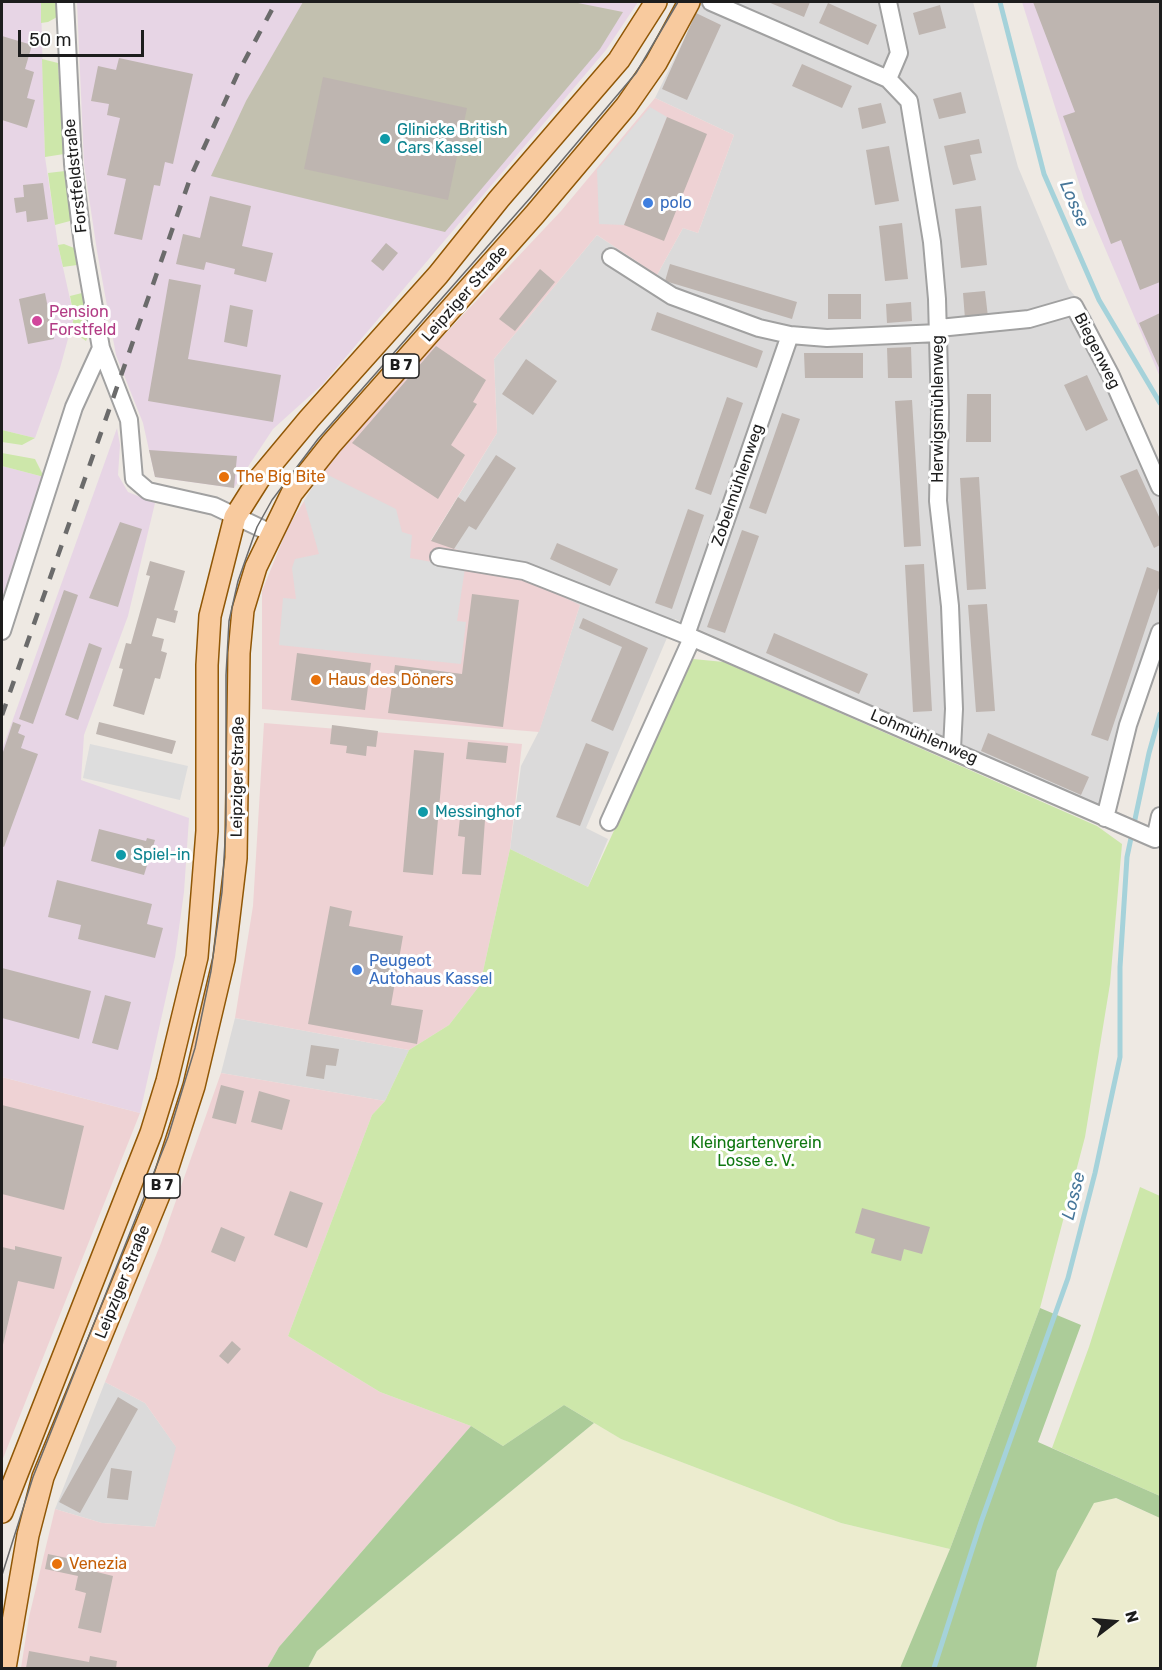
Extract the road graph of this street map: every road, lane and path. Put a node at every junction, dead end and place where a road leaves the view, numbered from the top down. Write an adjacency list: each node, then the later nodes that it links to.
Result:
1 (65, 2): 10 (street, Forstfeldstraße)
2 (656, 2): 12 (main road, Leipziger Straße / B 7)
3 (689, 2): 13 (main road, Leipziger Straße / B 7)
4 (711, 2): 6 (street, Herwigsmühlenweg)
5 (888, 2): 6 (street)
6 (888, 79): 8 (street, Herwigsmühlenweg)
7 (611, 257): 9 (street)
8 (939, 330): 9 (street); 11 (street, Biegenweg); 18 (street, Herwigsmühlenweg)
9 (790, 335): 17 (street, Zobelmühlenweg)
10 (101, 348): 12 (street, Forstfeldstraße); 15 (street)
11 (1161, 488)
12 (235, 517): 13 (street, Forstfeldstraße); 22 (main road, Leipziger Straße / B 7)
13 (271, 533): 23 (main road, Leipziger Straße / B 7)
14 (439, 557): 17 (street, Lohmühlenweg)
15 (2, 631)
16 (1161, 632): 20 (street)
17 (689, 636): 18 (street, Lohmühlenweg); 21 (street)
18 (952, 749): 20 (street, Lohmühlenweg)
19 (1161, 816): 20 (street, Lohmühlenweg)
20 (1109, 820)
21 (609, 822)
22 (2, 1512)
23 (5, 1668)

